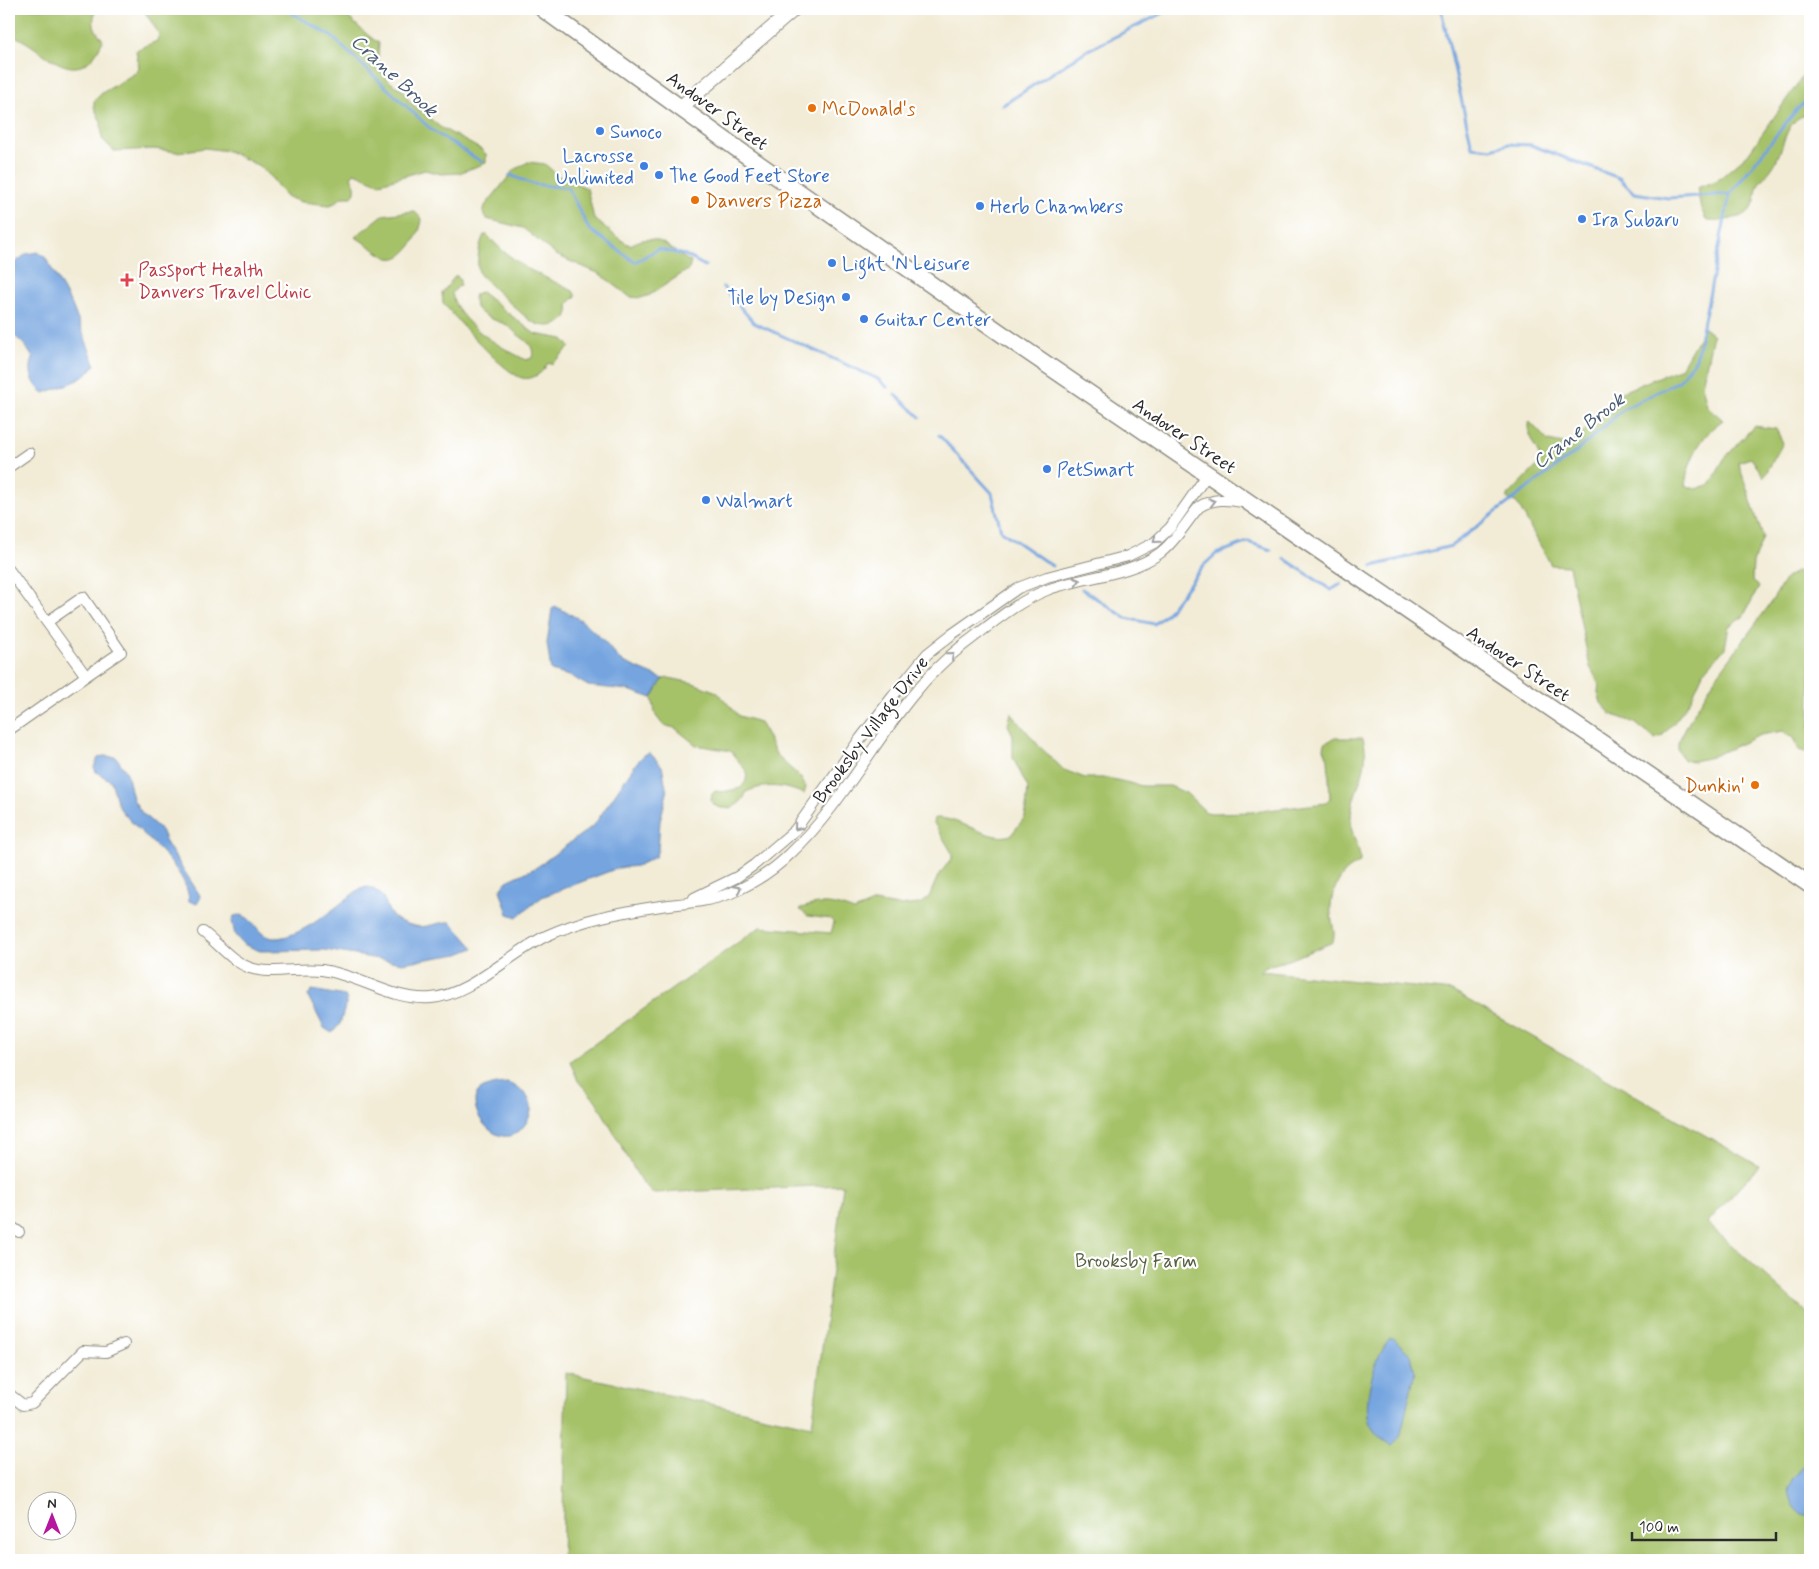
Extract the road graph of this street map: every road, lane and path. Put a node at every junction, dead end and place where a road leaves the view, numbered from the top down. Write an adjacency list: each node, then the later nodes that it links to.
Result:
1 (544, 9): 3 (highway, Andover Street)
2 (794, 9): 3 (main road)
3 (680, 108): 6 (highway, Andover Street)
4 (29, 453): 5 (street)
5 (9, 467)
6 (1207, 474): 7 (highway, Andover Street); 13 (street, Brooksby Village Drive, one-way to 13)
7 (1250, 504): 12 (highway, Andover Street); 13 (street, Brooksby Village Drive, one-way to 7)
8 (9, 570): 9 (street)
9 (47, 622): 10 (street); 10 (street)
10 (86, 676): 11 (street)
11 (9, 730)
12 (1810, 885)
13 (674, 904): 14 (street, Brooksby Village Drive)
14 (203, 932)
15 (9, 1225): 16 (street)
16 (19, 1232)
17 (124, 1344): 18 (street)
18 (9, 1394)

